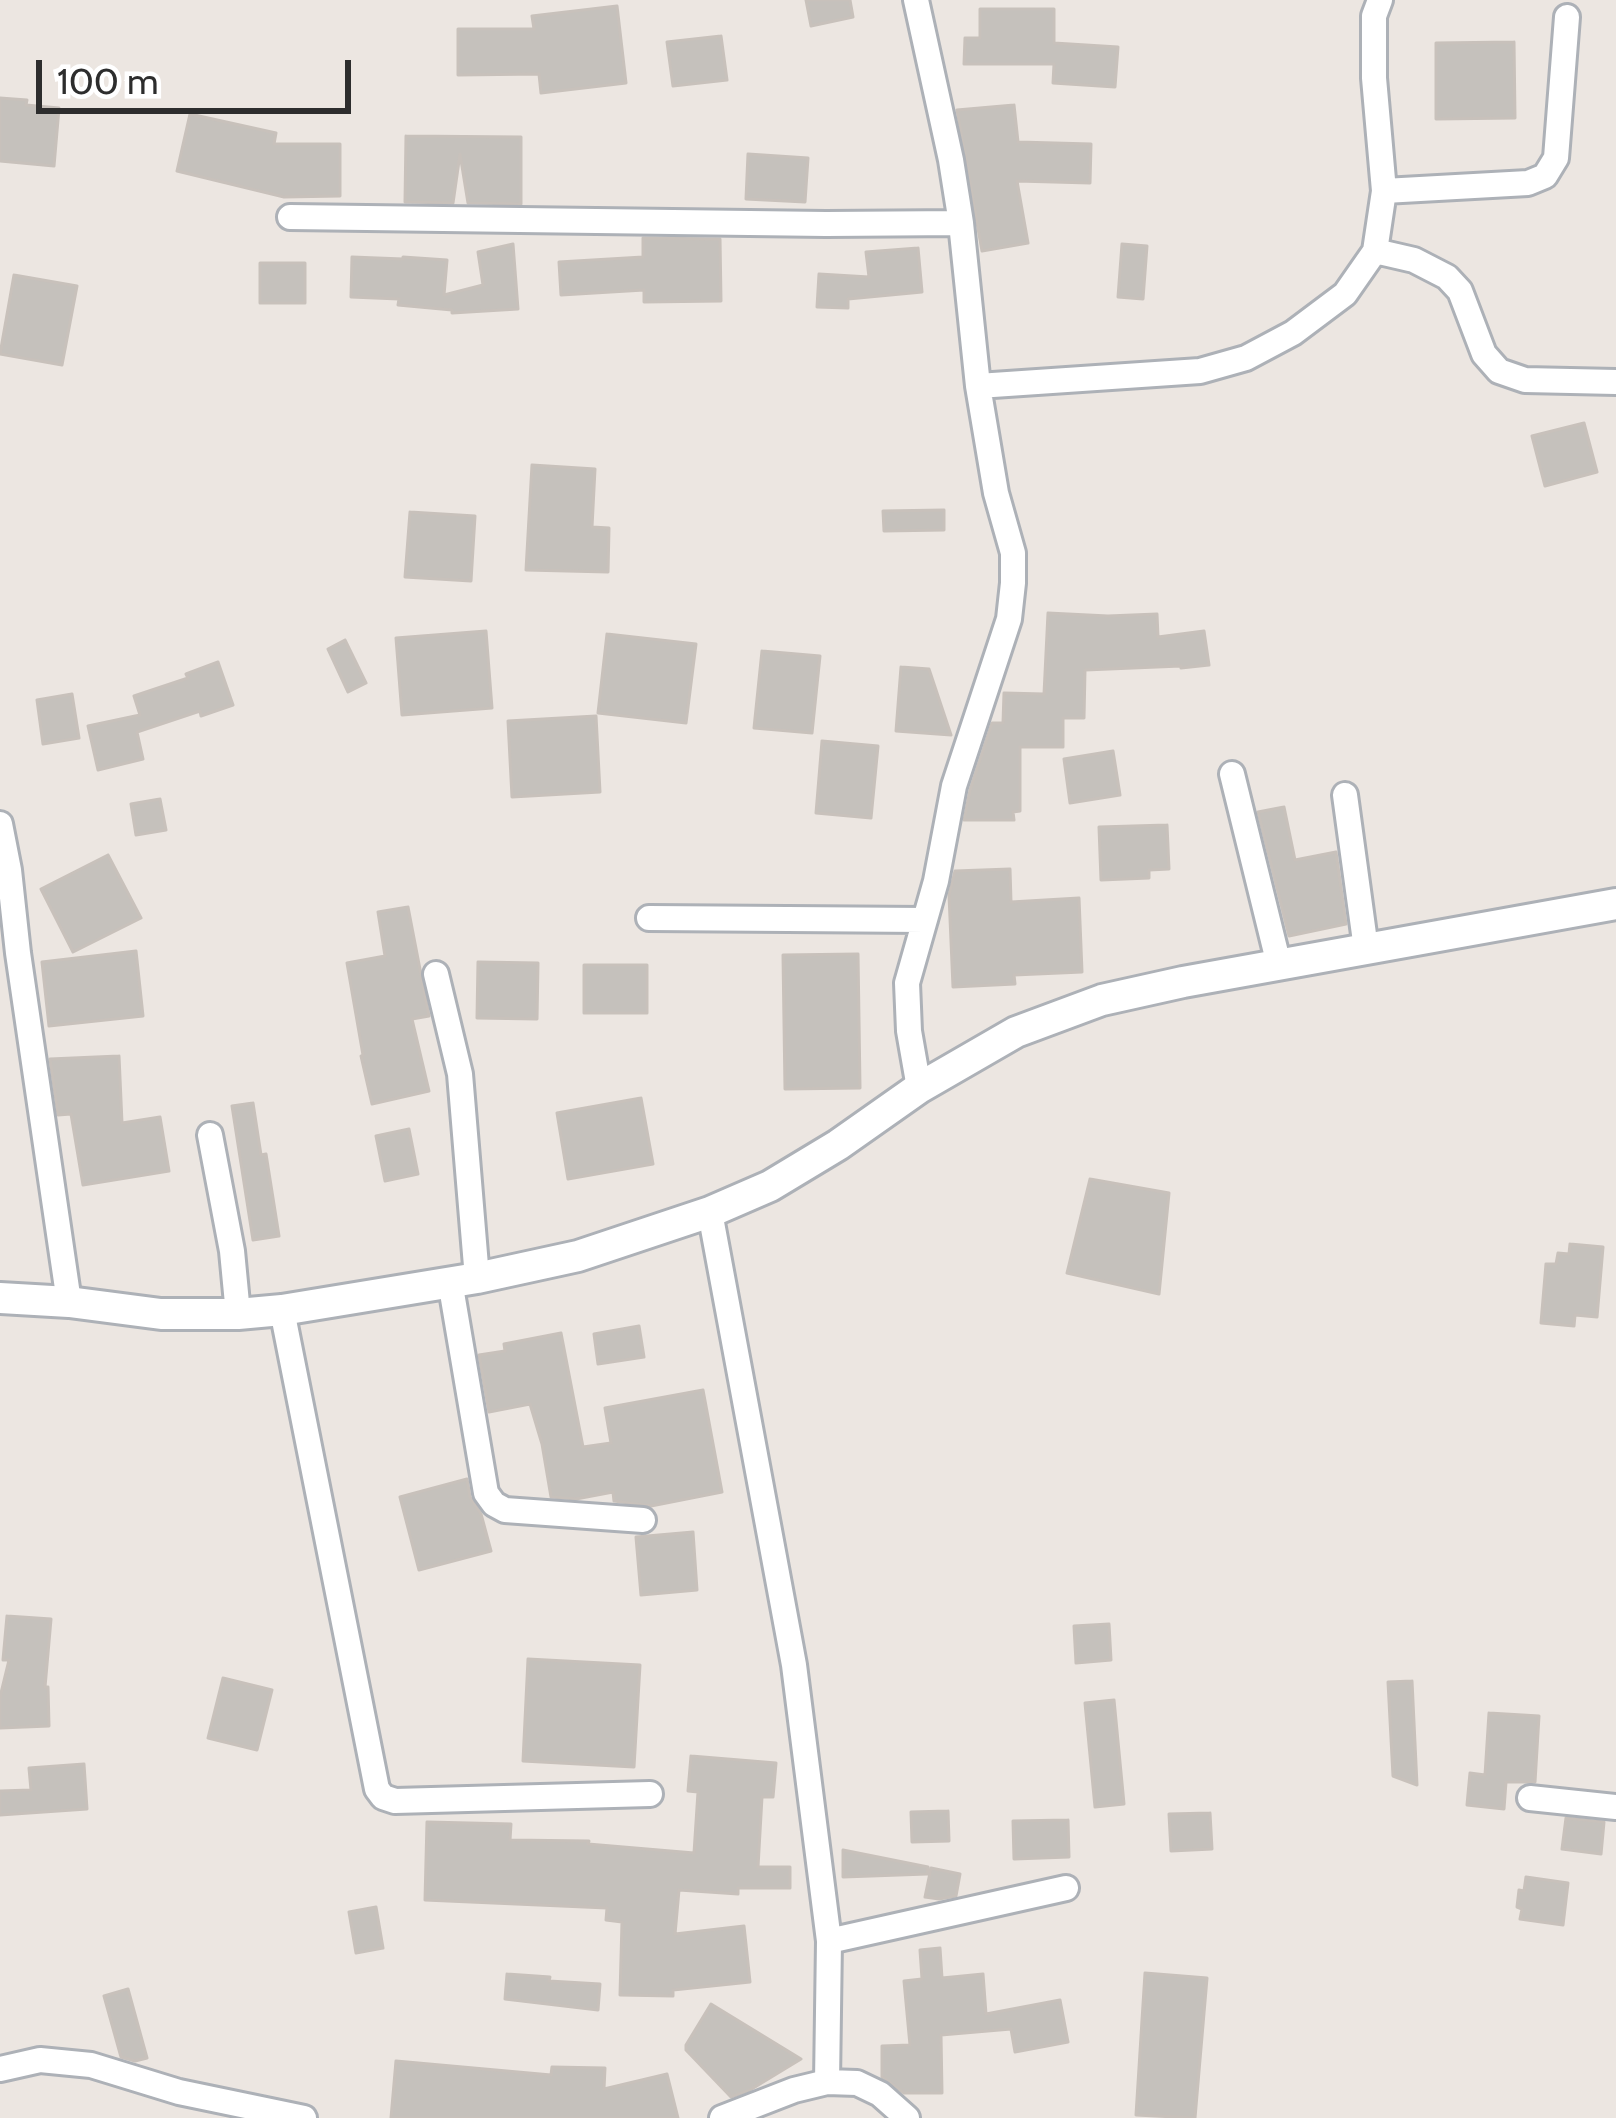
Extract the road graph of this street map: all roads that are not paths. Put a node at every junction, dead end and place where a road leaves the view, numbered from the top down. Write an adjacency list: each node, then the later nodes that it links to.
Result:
1 (916, 0): 6 (street)
2 (1380, 0): 4 (street)
3 (1567, 17): 4 (street)
4 (1384, 190): 7 (street)
5 (290, 217): 6 (street)
6 (961, 223): 9 (street)
7 (1375, 251): 8 (street); 9 (street)
8 (1616, 382)
9 (978, 386): 15 (street)
10 (1232, 774): 17 (street)
11 (1345, 795): 16 (street)
12 (0, 824): 24 (street)
13 (1616, 904): 16 (street)
14 (649, 918): 15 (street)
15 (925, 920): 19 (street)
16 (1366, 949): 17 (street)
17 (1279, 965): 19 (street)
18 (436, 974): 22 (street)
19 (919, 1088): 21 (street)
20 (210, 1135): 26 (street)
21 (710, 1212): 22 (street); 32 (street)
22 (464, 1279): 25 (street); 27 (street)
23 (0, 1298): 24 (street)
24 (69, 1302): 26 (street)
25 (282, 1310): 26 (street); 28 (street)
26 (238, 1314)
27 (643, 1520)
28 (650, 1795)
29 (1530, 1798): 30 (street)
30 (1616, 1807)
31 (1066, 1888): 32 (street)
32 (829, 1941): 34 (street)
33 (0, 2069): 35 (street)
34 (827, 2081): 36 (street); 37 (street)
35 (304, 2118)
36 (722, 2118)
37 (907, 2118)

